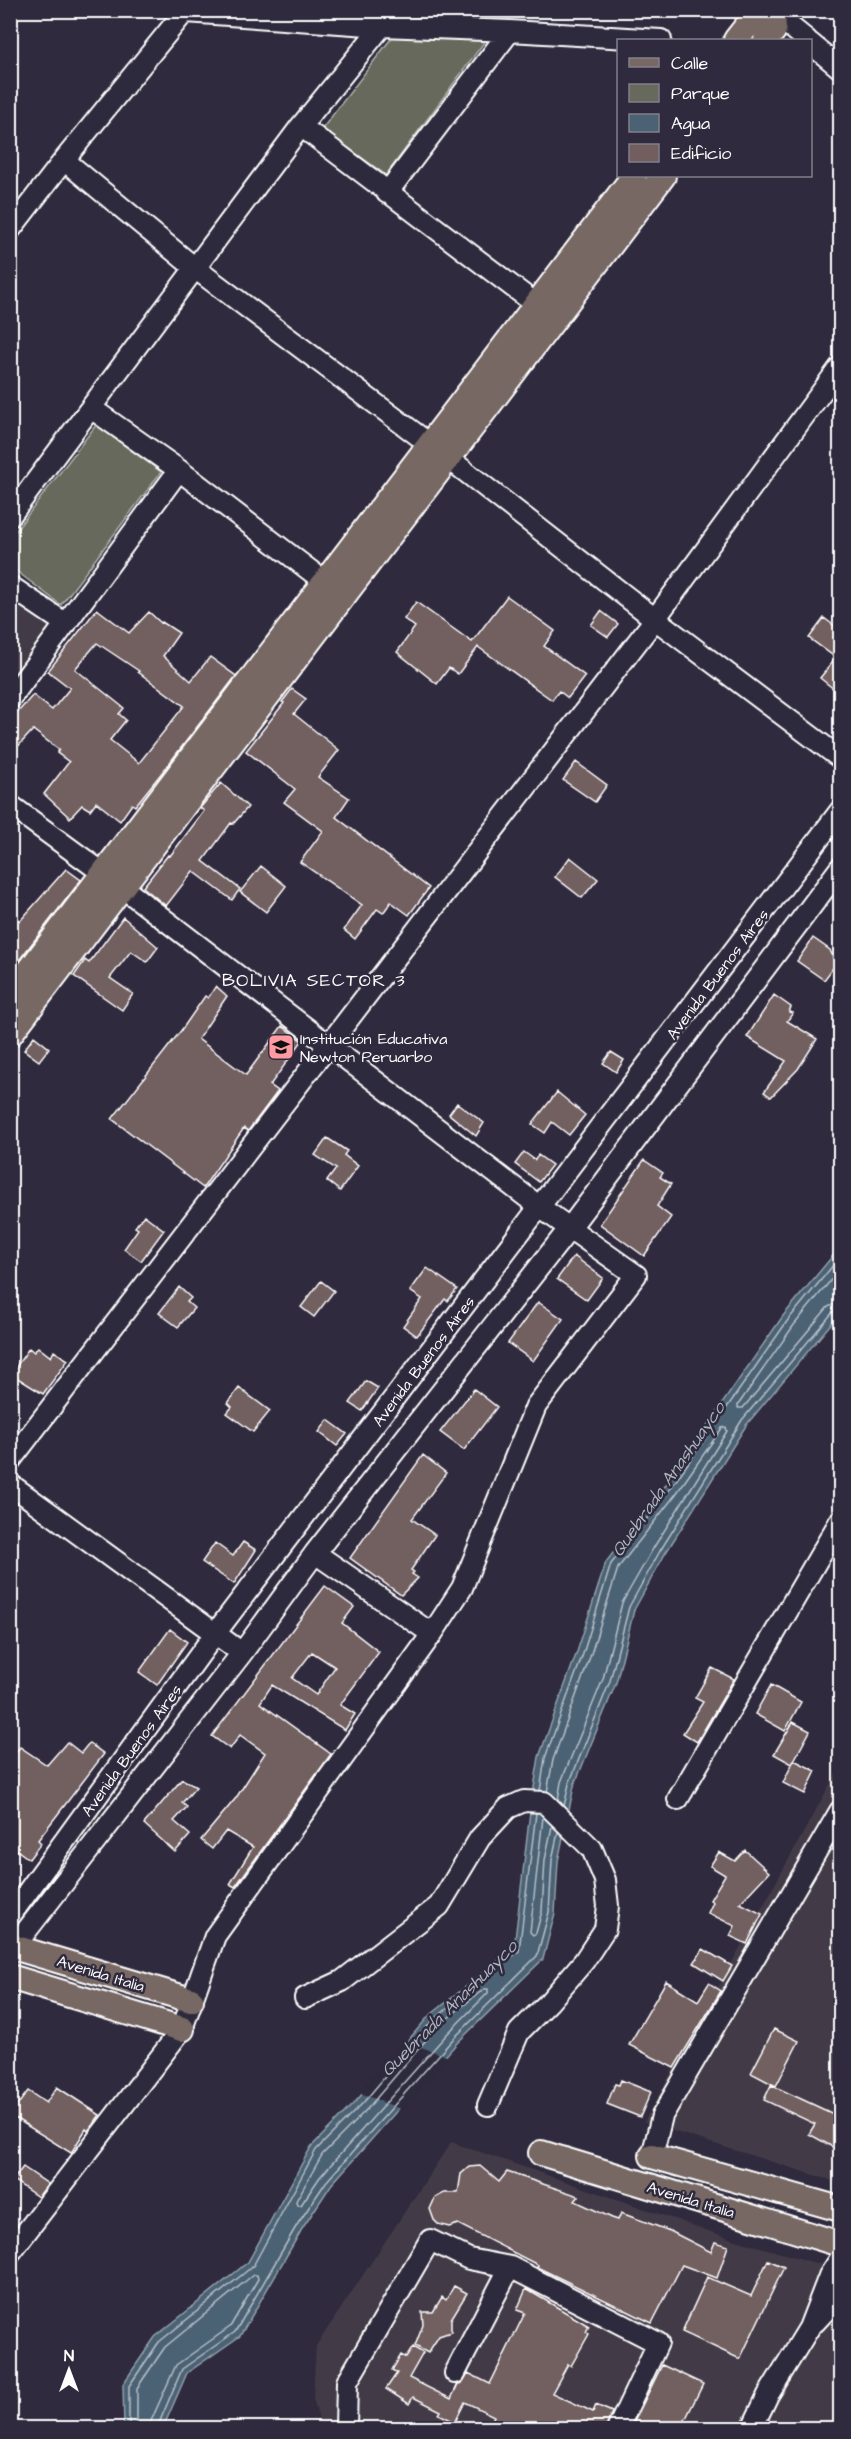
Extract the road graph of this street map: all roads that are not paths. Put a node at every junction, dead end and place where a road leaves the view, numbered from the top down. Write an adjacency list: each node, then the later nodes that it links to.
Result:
1 (186, 11): 3 (street); 12 (street)
2 (772, 12): 6 (main road); 7 (main road); 8 (street)
3 (382, 26): 4 (street); 11 (street)
4 (510, 31): 5 (street); 15 (street)
5 (644, 39)
6 (737, 39)
7 (767, 39)
8 (806, 39)
9 (812, 46): 10 (street)
10 (840, 68)
11 (301, 126): 15 (street); 17 (street)
12 (64, 160): 16 (street); 17 (street)
13 (633, 177): 18 (main road)
14 (662, 177): 21 (main road)
15 (387, 193): 18 (street)
16 (10, 230)
17 (196, 269): 20 (street); 21 (street)
18 (537, 305): 21 (main road)
19 (840, 367): 26 (street)
20 (91, 408): 22 (street); 23 (street)
21 (439, 452): 24 (main road); 26 (street); 33 (main road)
22 (179, 470): 24 (street); 27 (street)
23 (10, 516)
24 (326, 582): 33 (main road)
25 (10, 586): 27 (street)
26 (655, 619): 29 (street); 36 (street)
27 (66, 624): 28 (street)
28 (10, 699)
29 (840, 758)
30 (10, 805): 33 (street)
31 (840, 811): 37 (street, Avenida Buenos Aires)
32 (840, 868): 38 (street, Avenida Buenos Aires)
33 (113, 880): 34 (main road); 35 (main road); 36 (street)
34 (10, 996)
35 (10, 1034)
36 (327, 1045): 37 (street); 39 (street)
37 (541, 1208): 38 (street); 45 (street, Avenida Buenos Aires)
38 (568, 1229): 43 (street, Avenida Buenos Aires); 44 (street)
39 (10, 1461)
40 (10, 1484): 45 (street)
41 (840, 1521): 42 (street)
42 (835, 1542): 47 (street)
43 (315, 1553): 44 (street); 46 (street, Avenida Buenos Aires)
44 (432, 1634): 53 (street)
45 (214, 1635): 46 (street); 49 (street, Avenida Buenos Aires)
46 (242, 1653): 50 (street, Avenida Buenos Aires)
47 (678, 1799)
48 (840, 1811): 57 (street)
49 (10, 1916)
50 (12, 1948): 53 (main road, Avenida Italia)
51 (10, 1977): 54 (main road, Avenida Italia)
52 (305, 1998): 55 (street)
53 (191, 2000): 54 (street)
54 (182, 2029): 60 (street)
55 (489, 2105)
56 (541, 2153): 59 (main road, Avenida Italia)
57 (652, 2156): 58 (main road)
58 (840, 2209)
59 (840, 2244)
60 (10, 2253)
61 (840, 2259): 64 (street)
62 (510, 2267): 65 (street); 66 (street); 67 (street)
63 (840, 2295): 64 (street)
64 (809, 2328): 68 (street)
65 (454, 2373)
66 (346, 2428)
67 (618, 2428)
68 (752, 2428)

